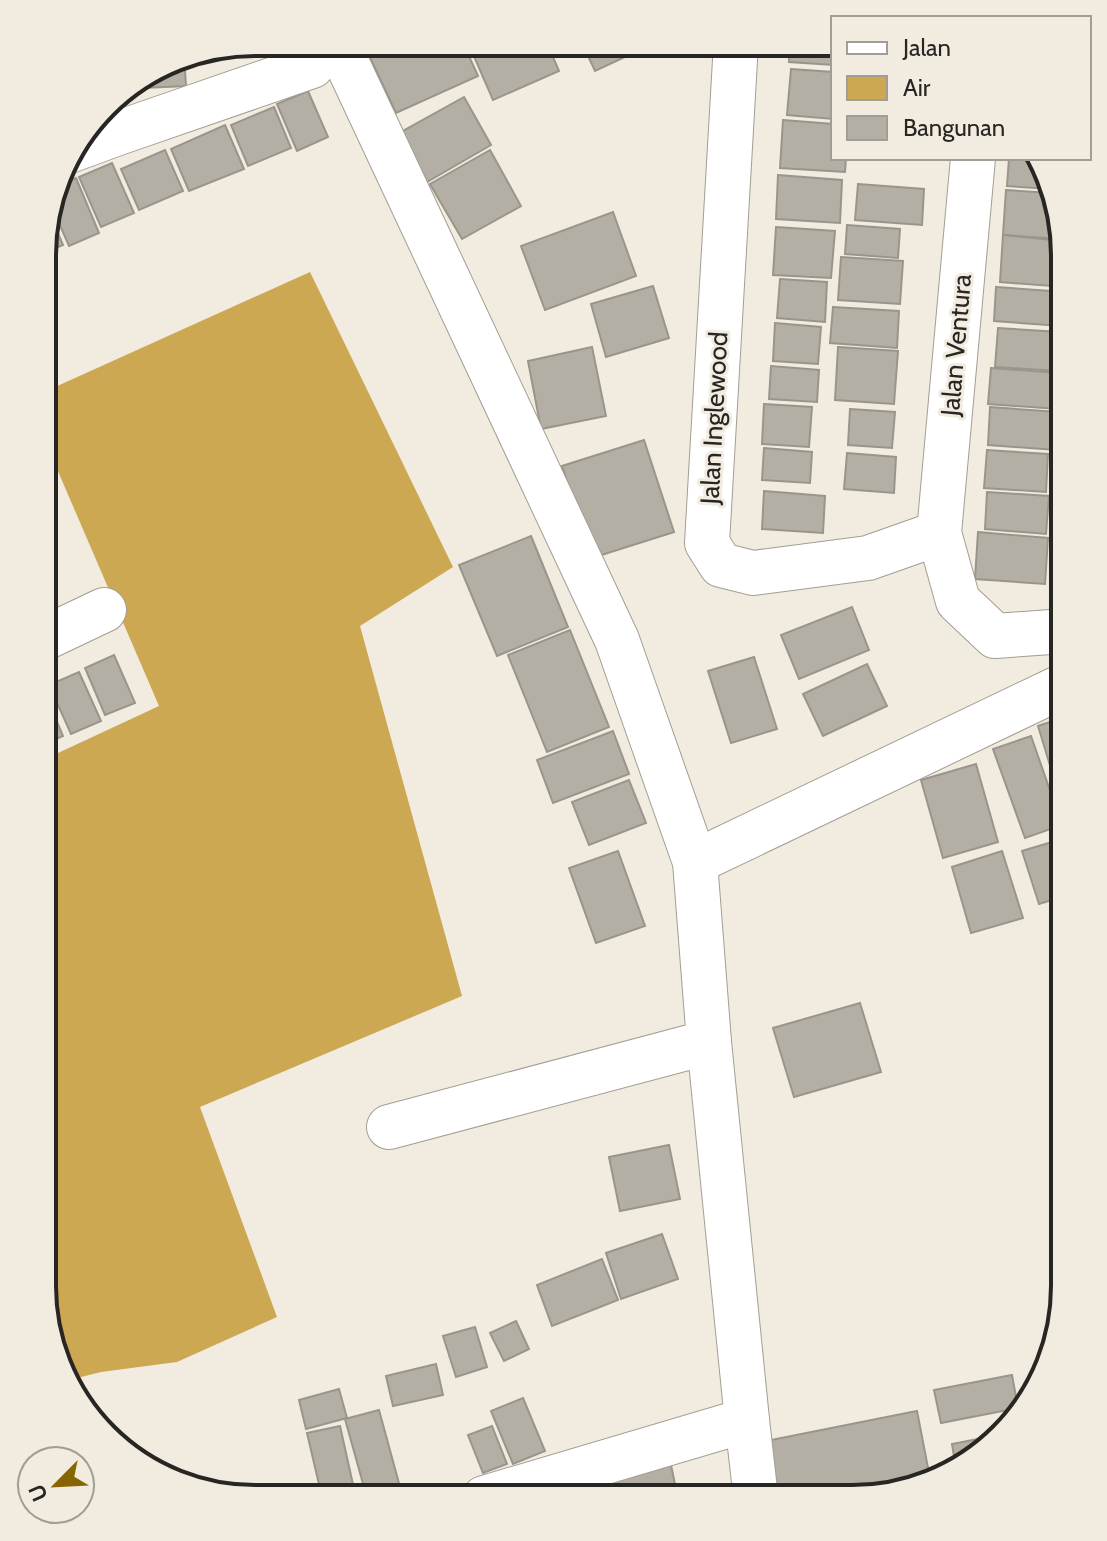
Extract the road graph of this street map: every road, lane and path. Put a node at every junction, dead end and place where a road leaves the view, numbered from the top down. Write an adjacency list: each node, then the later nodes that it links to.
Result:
1 (318, 56): 4 (street)
2 (325, 56): 11 (street)
3 (735, 56): 6 (street, Jalan Inglewood)
4 (101, 133)
5 (973, 160): 6 (street, Jalan Ventura)
6 (939, 533): 8 (street)
7 (104, 610): 9 (street)
8 (1051, 632)
9 (56, 633)
10 (1051, 692): 11 (street)
11 (695, 862): 12 (street)
12 (709, 1042): 13 (street); 14 (street)
13 (389, 1127)
14 (747, 1420): 15 (street); 16 (street)
15 (528, 1485)
16 (754, 1485)

